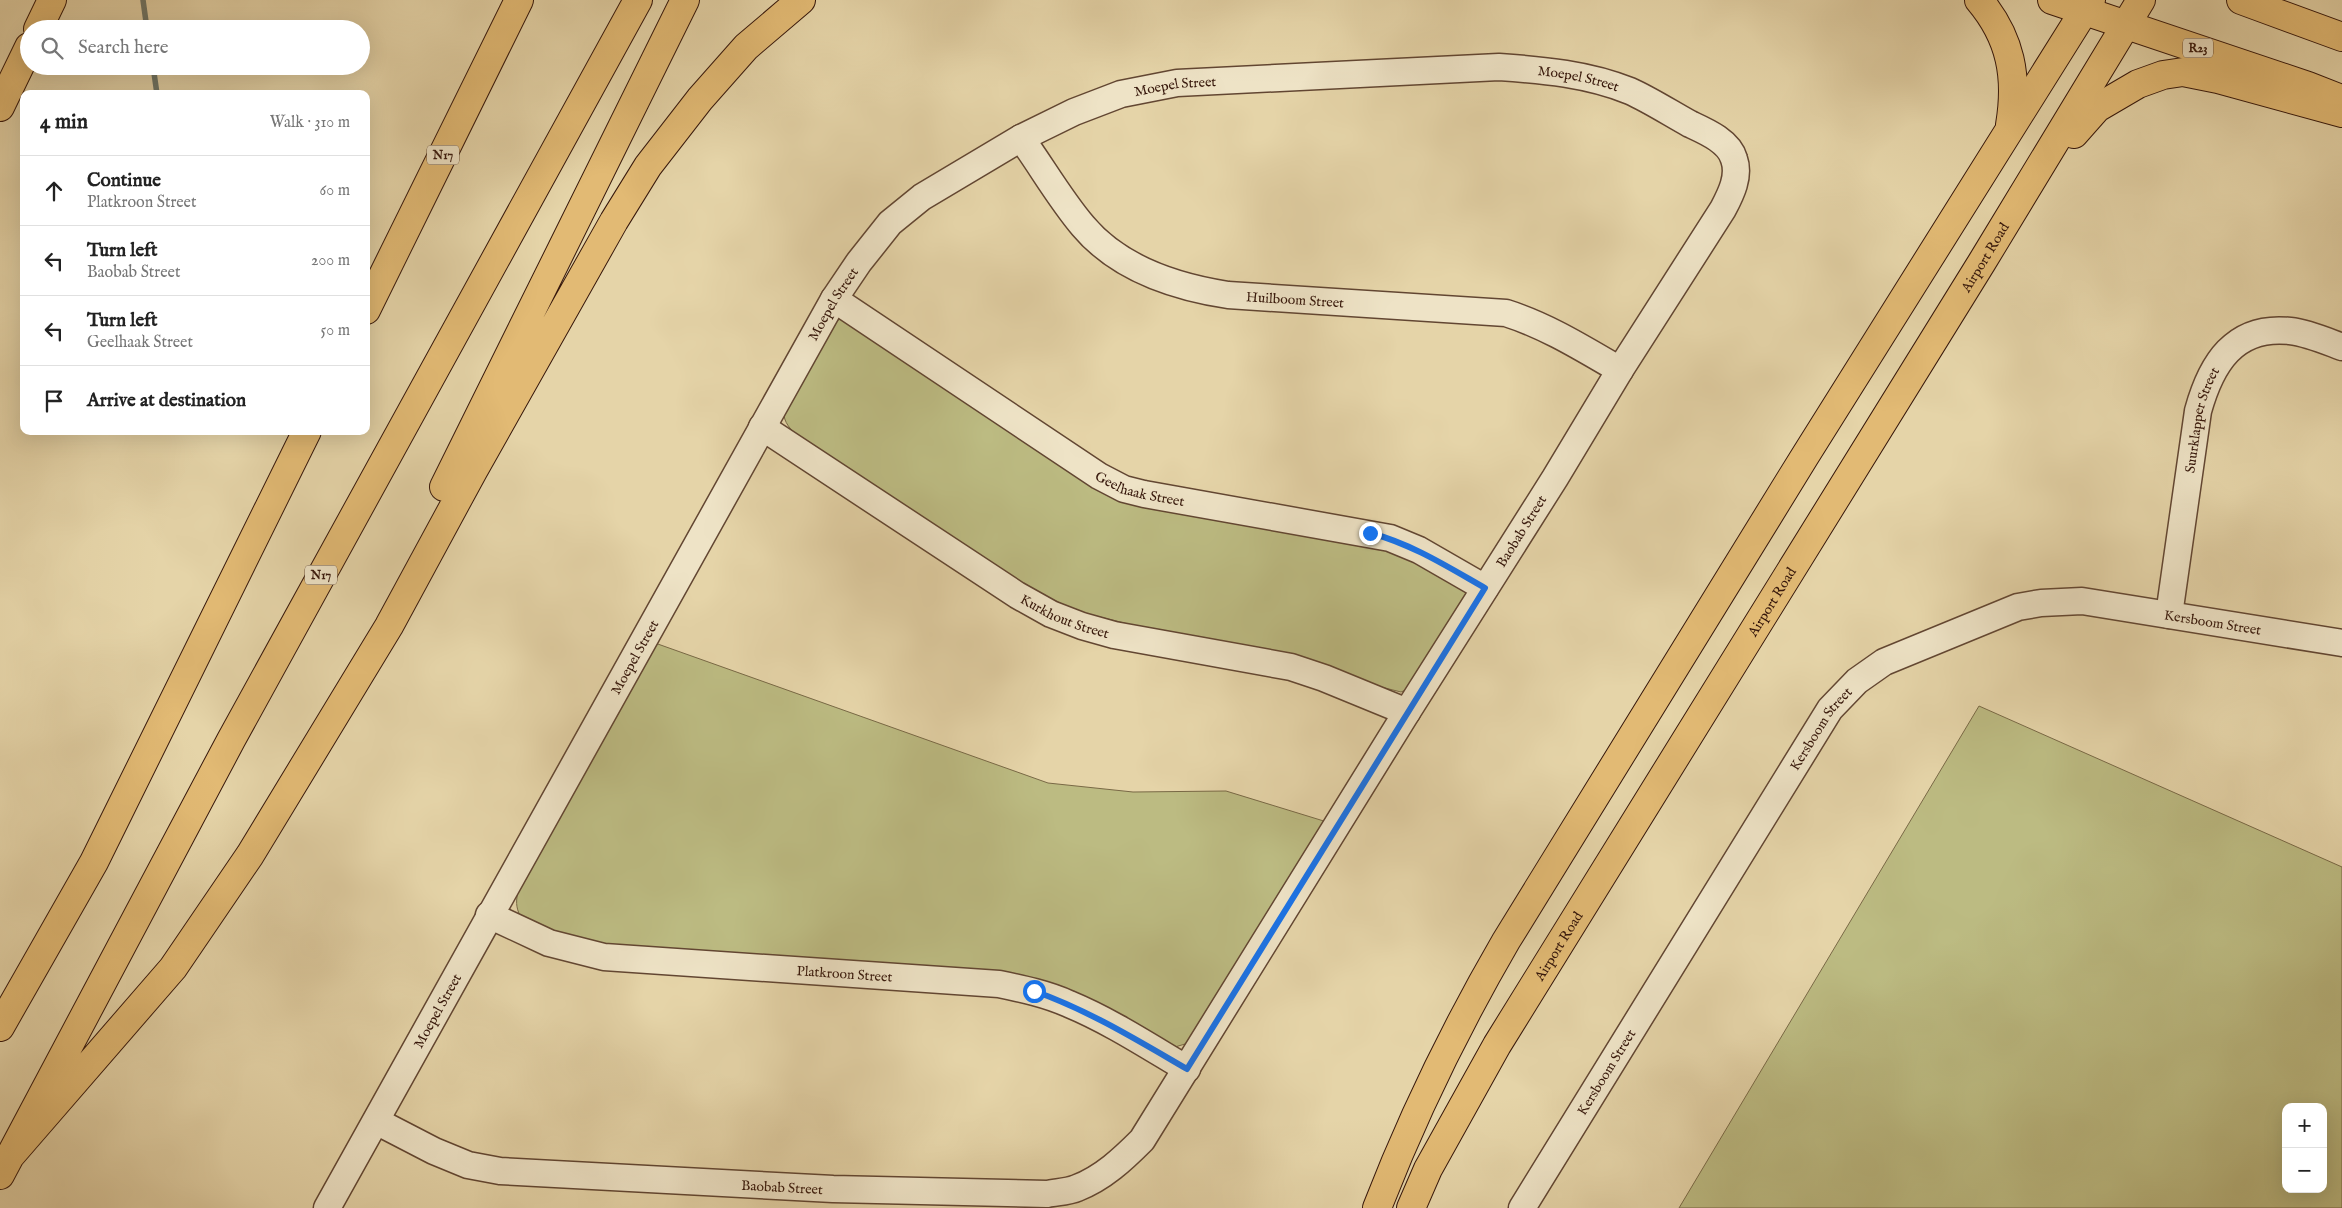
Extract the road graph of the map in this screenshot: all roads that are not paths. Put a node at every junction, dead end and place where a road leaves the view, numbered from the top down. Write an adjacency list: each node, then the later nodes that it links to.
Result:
1 (52, 0): 12 (main road)
2 (519, 0): 24 (main road, N17)
3 (638, 0): 38 (main road, N17)
4 (685, 0): 33 (main road)
5 (801, 0): 33 (main road)
6 (1979, 0): 19 (main road)
7 (2052, 0): 10 (main road, R23)
8 (2141, 0): 13 (main road, Airport Road)
9 (2241, 0): 11 (main road)
10 (2088, 5): 13 (main road, R23); 19 (main road)
11 (2267, 7): 14 (main road)
12 (42, 20)
13 (2126, 24): 16 (main road, R23); 21 (main road, Airport Road)
14 (2342, 37)
15 (20, 66): 17 (main road)
16 (2342, 100)
17 (0, 107)
18 (2342, 113): 21 (main road)
19 (2009, 131): 41 (main road)
20 (1021, 138): 22 (street, Moepel Street); 23 (street, Moepel Street); 26 (street, Huilboom Street)
21 (2034, 178): 42 (main road, Airport Road)
22 (1733, 190): 26 (street, Baobab Street)
23 (834, 299): 27 (street, Moepel Street); 29 (street, Geelhaak Street)
24 (370, 302)
25 (2342, 347): 30 (street, Suurklapper Street)
26 (1620, 370): 29 (street, Baobab Street)
27 (762, 427): 32 (street, Kurkhout Street); 34 (street, Moepel Street)
28 (304, 435): 35 (main road)
29 (1485, 588): 32 (street, Baobab Street)
30 (2169, 615): 31 (street, Kersboom Street); 43 (street, Kersboom Street)
31 (2342, 643)
32 (1407, 712): 36 (street, Baobab Street)
33 (250, 855): 38 (main road)
34 (489, 915): 36 (street, Platkroon Street); 37 (street, Moepel Street)
35 (0, 1027)
36 (1187, 1069): 39 (street, Baobab Street)
37 (376, 1121): 39 (street, Baobab Street); 40 (street, Moepel Street)
38 (5, 1165)
39 (832, 1199)
40 (327, 1208)
41 (1377, 1208)
42 (1411, 1208)
43 (1522, 1208)

